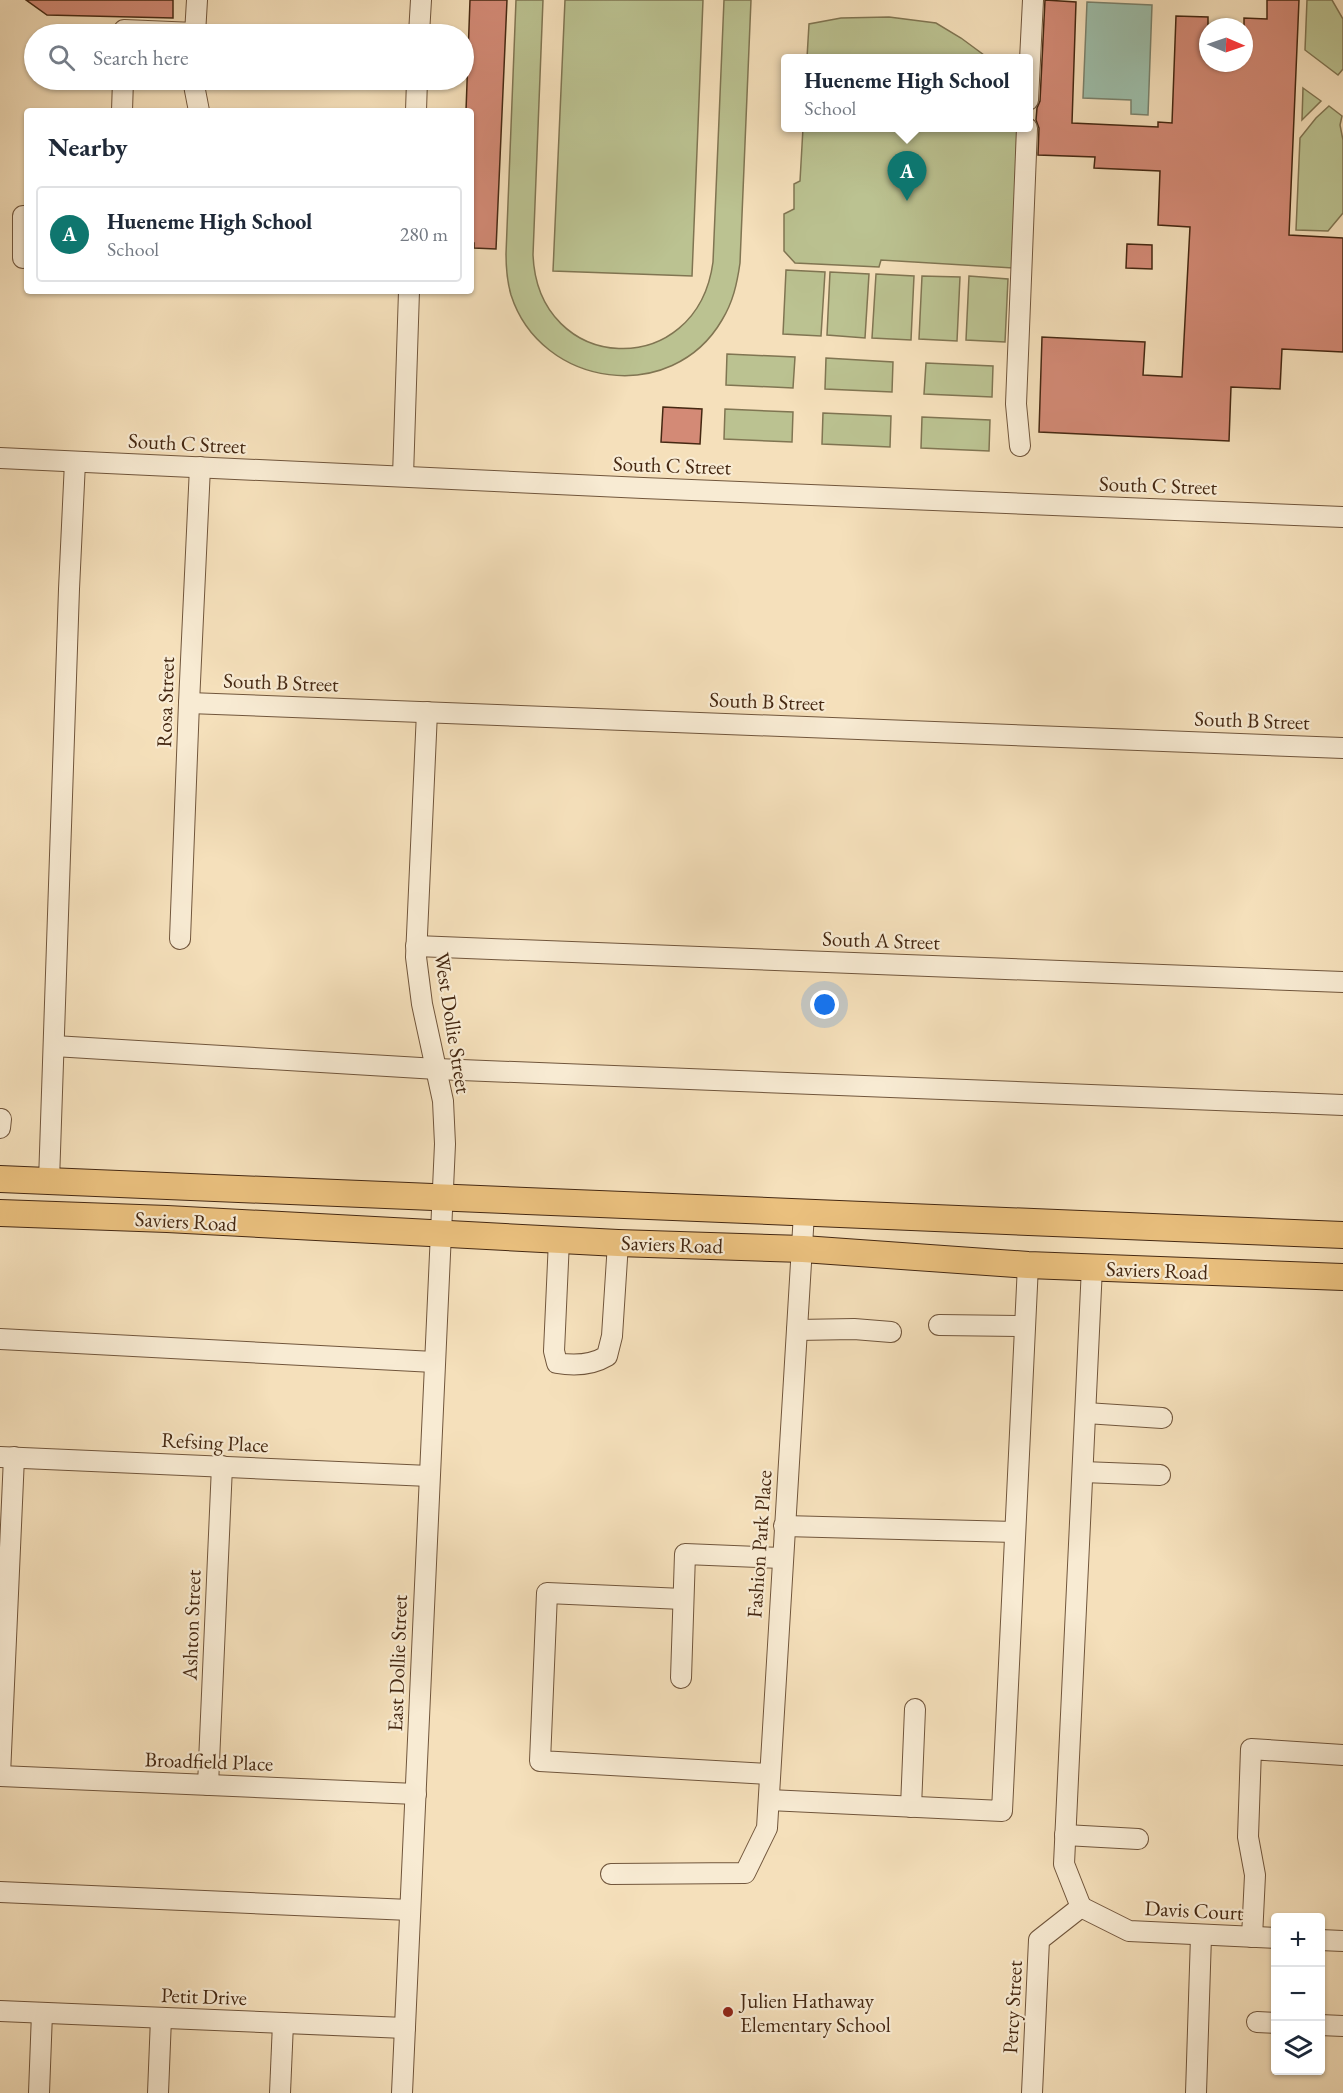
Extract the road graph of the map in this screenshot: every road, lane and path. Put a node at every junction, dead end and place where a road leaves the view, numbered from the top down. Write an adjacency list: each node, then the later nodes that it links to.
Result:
1 (197, 0): 4 (street)
2 (421, 0): 5 (street)
3 (1033, 0): 6 (street)
4 (196, 24)
5 (420, 24)
6 (1031, 54)
7 (123, 90): 10 (street)
8 (195, 90): 11 (street)
9 (417, 90): 12 (street)
10 (122, 108)
11 (198, 108)
12 (416, 108)
13 (1027, 132): 17 (street)
14 (24, 216): 15 (street)
15 (23, 258)
16 (409, 294): 21 (street)
17 (1020, 446)
18 (0, 458): 19 (street, South C Street)
19 (75, 462): 20 (street, South C Street); 29 (street)
20 (200, 467): 21 (street, South C Street); 23 (street, Rosa Street)
21 (404, 476): 22 (street, South C Street)
22 (1343, 517)
23 (189, 703): 24 (street, South B Street); 26 (street, Rosa Street)
24 (427, 712): 25 (street, South B Street); 27 (street, West Dollie Street)
25 (1343, 748)
26 (180, 939)
27 (416, 946): 28 (street, South A Street); 30 (street, West Dollie Street)
28 (1343, 982)
29 (54, 1046): 30 (street); 35 (street)
30 (437, 1069): 31 (street); 36 (street, West Dollie Street)
31 (1343, 1105)
32 (1, 1119): 33 (street)
33 (0, 1128)
34 (0, 1179): 35 (main road, Saviers Road)
35 (49, 1181): 36 (main road, Saviers Road)
36 (442, 1197): 38 (main road, Saviers Road); 39 (street, West Dollie Street)
37 (0, 1213): 39 (main road, Saviers Road)
38 (804, 1213): 40 (main road, Saviers Road); 43 (street, Fashion Park Place)
39 (440, 1234): 41 (main road, Saviers Road); 52 (street, East Dollie Street)
40 (1343, 1235)
41 (559, 1240): 42 (main road, Saviers Road); 42 (street)
42 (618, 1242): 43 (main road, Saviers Road)
43 (803, 1249): 44 (main road, Saviers Road); 49 (street, Fashion Park Place)
44 (1028, 1265): 45 (main road, Saviers Road); 48 (street)
45 (1092, 1267): 46 (main road, Saviers Road); 53 (street)
46 (1343, 1277)
47 (939, 1325): 48 (street)
48 (1025, 1326): 61 (street)
49 (797, 1330): 50 (street); 60 (street, Fashion Park Place)
50 (891, 1332)
51 (0, 1339): 52 (street)
52 (434, 1362): 59 (street, East Dollie Street)
53 (1086, 1413): 54 (street); 57 (street)
54 (1162, 1418)
55 (7, 1457): 56 (street, Refsing Place); 68 (street)
56 (222, 1466): 59 (street, Refsing Place); 69 (street, Ashton Street)
57 (1083, 1472): 58 (street); 73 (street)
58 (1160, 1475)
59 (429, 1476): 70 (street, East Dollie Street)
60 (784, 1526): 61 (street); 62 (street, Fashion Park Place)
61 (1015, 1532): 72 (street)
62 (782, 1558): 63 (street); 67 (street, Fashion Park Place)
63 (683, 1599): 64 (street); 67 (street)
64 (681, 1678)
65 (915, 1709): 72 (street)
66 (1343, 1755): 80 (street)
67 (770, 1774): 71 (street, Fashion Park Place)
68 (0, 1776): 69 (street, Broadfield Place)
69 (208, 1785): 70 (street, Broadfield Place)
70 (416, 1794): 78 (street, East Dollie Street)
71 (769, 1800): 72 (street); 75 (street, Fashion Park Place)
72 (911, 1807)
73 (1065, 1835): 74 (street); 77 (street)
74 (1138, 1839)
75 (611, 1874)
76 (0, 1892): 78 (street)
77 (1081, 1907): 79 (street, Davis Court); 95 (street, Percy Street)
78 (410, 1910): 90 (street, East Dollie Street)
79 (1202, 1936): 80 (street, Davis Court); 96 (street)
80 (1252, 1937): 81 (street, Davis Court)
81 (1271, 1938)
82 (1325, 1940): 83 (street)
83 (1343, 1941)
84 (0, 2012): 85 (street, Petit Drive)
85 (42, 2013): 86 (street, Petit Drive); 91 (street)
86 (161, 2018): 87 (street, Petit Drive); 92 (street)
87 (283, 2023): 90 (street, Petit Drive); 93 (street)
88 (1325, 2025): 89 (street)
89 (1343, 2026)
90 (405, 2028): 94 (street, East Dollie Street)
91 (39, 2093)
92 (158, 2093)
93 (280, 2093)
94 (402, 2093)
95 (1032, 2093)
96 (1196, 2093)

